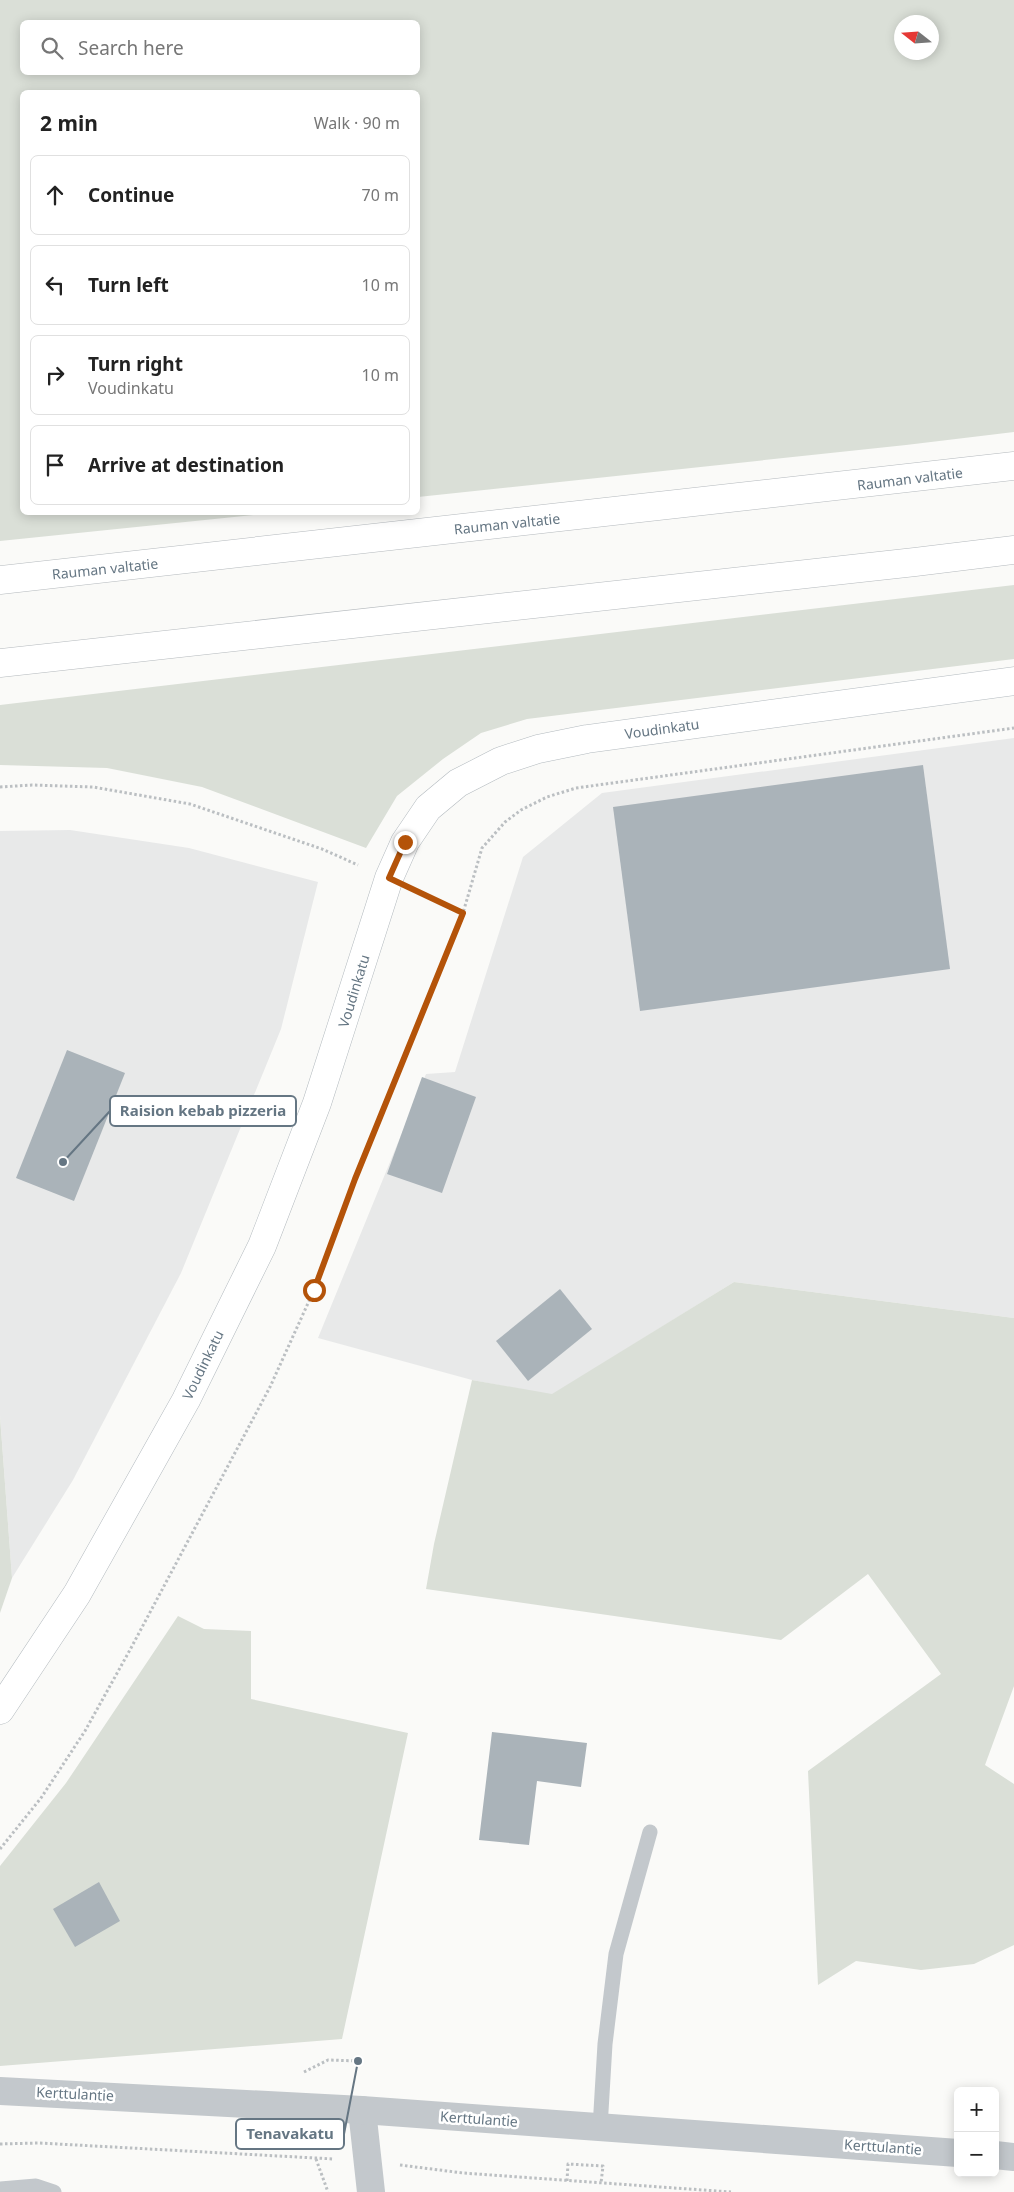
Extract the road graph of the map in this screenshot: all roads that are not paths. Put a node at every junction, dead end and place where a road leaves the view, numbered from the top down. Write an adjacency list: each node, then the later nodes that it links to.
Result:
1 (1014, 466): 3 (main road, Rauman valtatie)
2 (1014, 550): 4 (main road)
3 (0, 580)
4 (0, 663)
5 (1014, 681): 6 (main road, Voudinkatu)
6 (0, 1710)
7 (650, 1832): 10 (lane)
8 (0, 2090): 9 (street, Kerttulantie)
9 (362, 2110): 10 (street, Kerttulantie); 16 (street)
10 (600, 2128): 11 (street, Kerttulantie)
11 (954, 2153)
12 (999, 2155): 13 (street)
13 (1014, 2156)
14 (0, 2189): 15 (lane)
15 (54, 2192)
16 (370, 2192)

